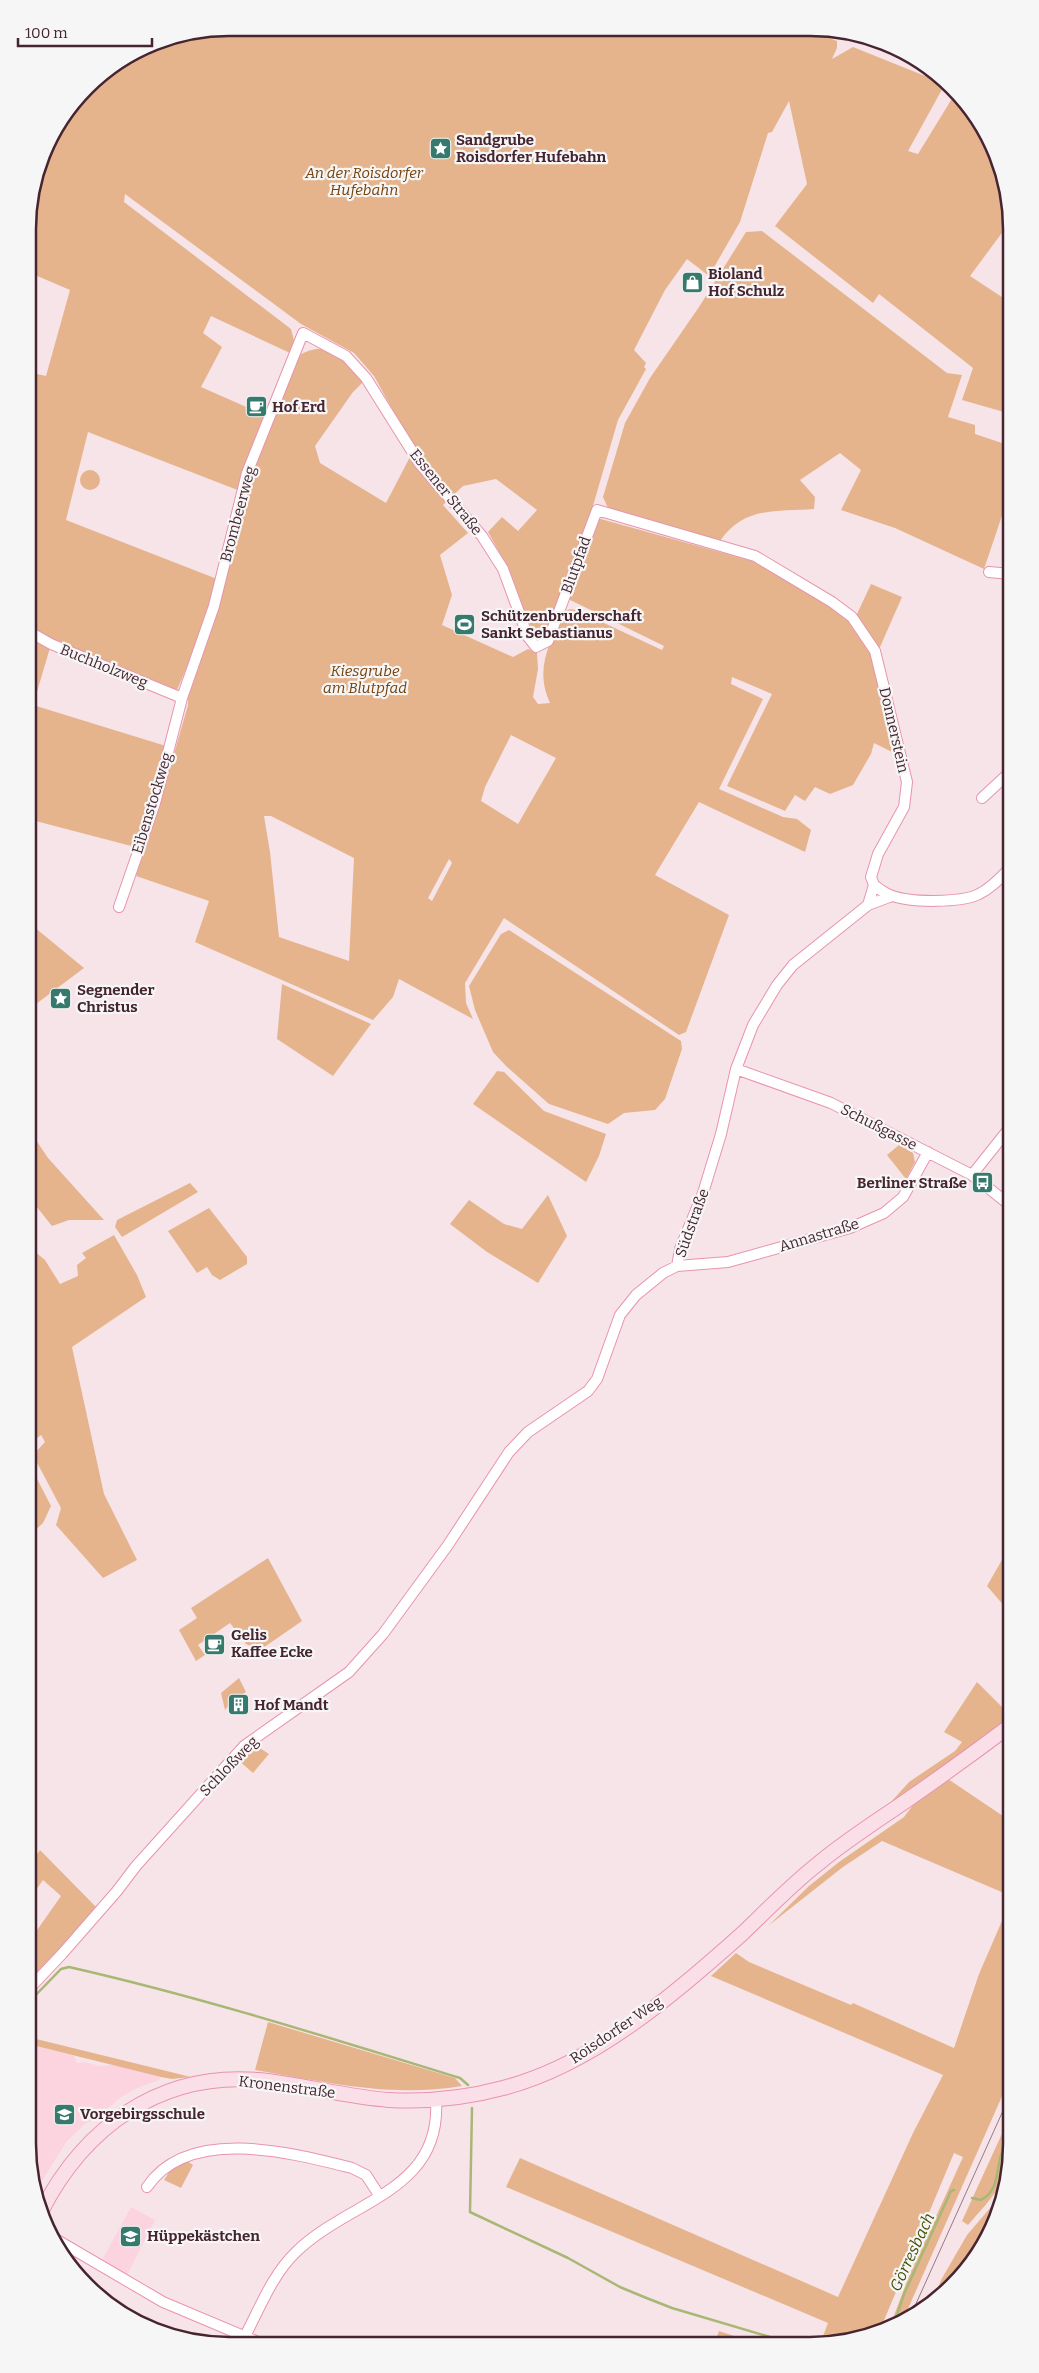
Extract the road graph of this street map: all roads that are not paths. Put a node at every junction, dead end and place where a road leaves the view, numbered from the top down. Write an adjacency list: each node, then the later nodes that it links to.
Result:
1 (304, 333): 6 (street, Essener Straße); 7 (street, Brombeerweg)
2 (597, 510): 6 (street, Blutpfad); 11 (street, Donnerstein)
3 (990, 572): 4 (street)
4 (1003, 573)
5 (36, 635): 7 (street, Buchholzweg)
6 (542, 645)
7 (182, 698): 14 (street, Eibenstockweg)
8 (1003, 779): 9 (street)
9 (982, 798)
10 (1003, 875): 12 (street)
11 (874, 885): 12 (street); 13 (street, Donnerstein)
12 (892, 896): 13 (street)
13 (868, 905): 15 (street)
14 (119, 907)
15 (736, 1069): 17 (street, Schußgasse); 20 (street, Südstraße)
16 (1003, 1136): 18 (street)
17 (928, 1152): 18 (street, Schußgasse); 20 (street, Annastraße)
18 (972, 1175): 19 (street, Schußgasse)
19 (1003, 1200)
20 (677, 1266): 21 (street, Südstraße)
21 (506, 1455): 23 (street, Schloßweg)
22 (1003, 1731): 24 (street, Roisdorfer Weg)
23 (36, 1981)
24 (436, 2100): 26 (street); 27 (street, Kronenstraße)
25 (147, 2187): 26 (street)
26 (380, 2195): 29 (street)
27 (46, 2203)
28 (65, 2245): 29 (street)
29 (245, 2336)

